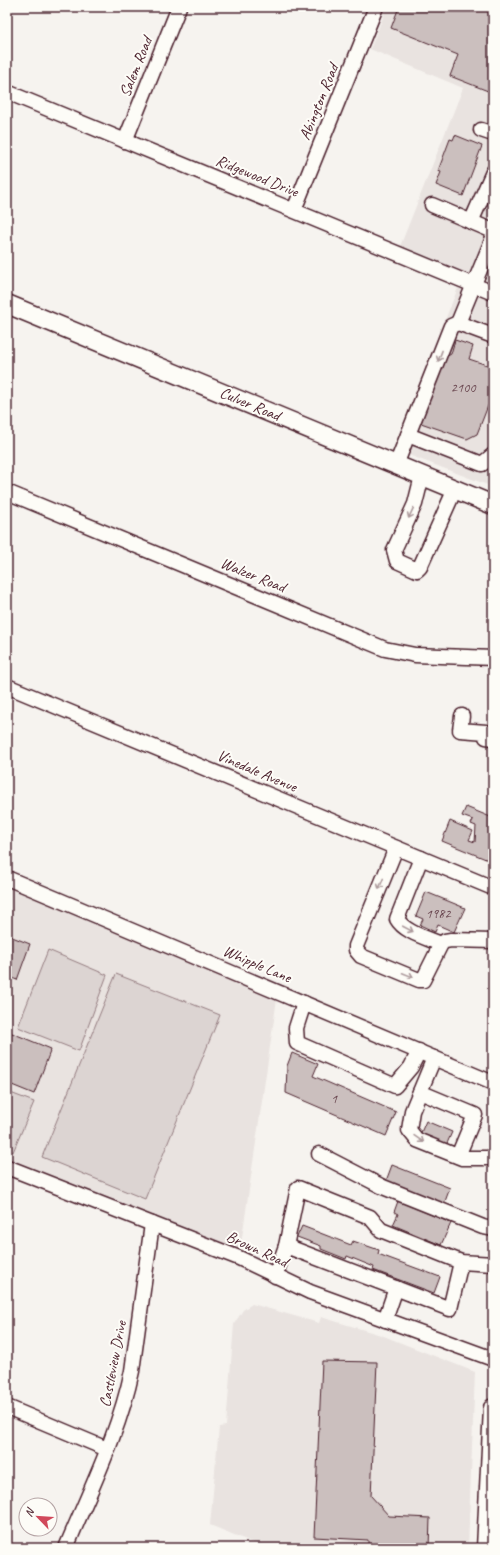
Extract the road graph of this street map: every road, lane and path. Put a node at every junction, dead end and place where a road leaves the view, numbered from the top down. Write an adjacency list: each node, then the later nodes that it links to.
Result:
1 (179, 7): 4 (street, Salem Road)
2 (376, 7): 7 (street, Abington Road)
3 (7, 92): 4 (street, Ridgewood Drive)
4 (125, 141): 7 (street, Ridgewood Drive)
5 (490, 189): 8 (street)
6 (432, 205): 8 (street)
7 (294, 210): 11 (street, Ridgewood Drive)
8 (472, 222): 9 (street)
9 (493, 231)
10 (493, 238): 11 (street)
11 (473, 285): 12 (street, Ridgewood Drive); 14 (street)
12 (493, 293)
13 (7, 304): 18 (main road, Culver Road)
14 (458, 323): 15 (street); 16 (street, one-way to 16)
15 (493, 336)
16 (408, 435): 17 (street); 18 (street)
17 (493, 455)
18 (396, 465): 19 (main road, Culver Road)
19 (422, 476): 20 (main road, Culver Road); 20 (street, one-way to 20)
20 (455, 490): 22 (main road, Culver Road)
21 (7, 492): 23 (street, Walzer Road)
22 (493, 505)
23 (493, 658)
24 (7, 686): 27 (street, Vinedale Avenue)
25 (462, 716): 26 (street)
26 (493, 738)
27 (396, 848): 28 (street, Vinedale Avenue); 32 (street, one-way to 32)
28 (421, 858): 30 (street, Vinedale Avenue); 32 (street, one-way to 32)
29 (7, 878): 33 (street, Whipple Lane)
30 (493, 888)
31 (493, 941): 32 (street)
32 (441, 944)
33 (304, 1003): 34 (street, Whipple Lane); 34 (street)
34 (419, 1051): 35 (street, Whipple Lane)
35 (434, 1058): 36 (street, Whipple Lane); 37 (street)
36 (493, 1083)
37 (420, 1092): 39 (street, one-way to 39); 39 (street)
38 (319, 1154): 43 (street)
39 (458, 1156): 40 (street)
40 (493, 1158)
41 (7, 1167): 42 (street, Brown Road)
42 (152, 1224): 47 (street, Brown Road); 54 (street, Castleview Drive)
43 (493, 1229)
44 (286, 1246): 45 (street); 47 (street); 48 (street)
45 (461, 1262): 46 (street); 48 (street)
46 (493, 1264)
47 (275, 1276): 49 (street, Brown Road)
48 (396, 1288): 49 (street)
49 (385, 1320): 50 (street, Brown Road)
50 (493, 1359)
51 (7, 1407): 54 (street)
52 (493, 1408): 53 (main road)
53 (492, 1440): 55 (main road)
54 (107, 1449): 56 (street, Castleview Drive)
55 (490, 1508): 57 (main road)
56 (66, 1548)
57 (486, 1548)

